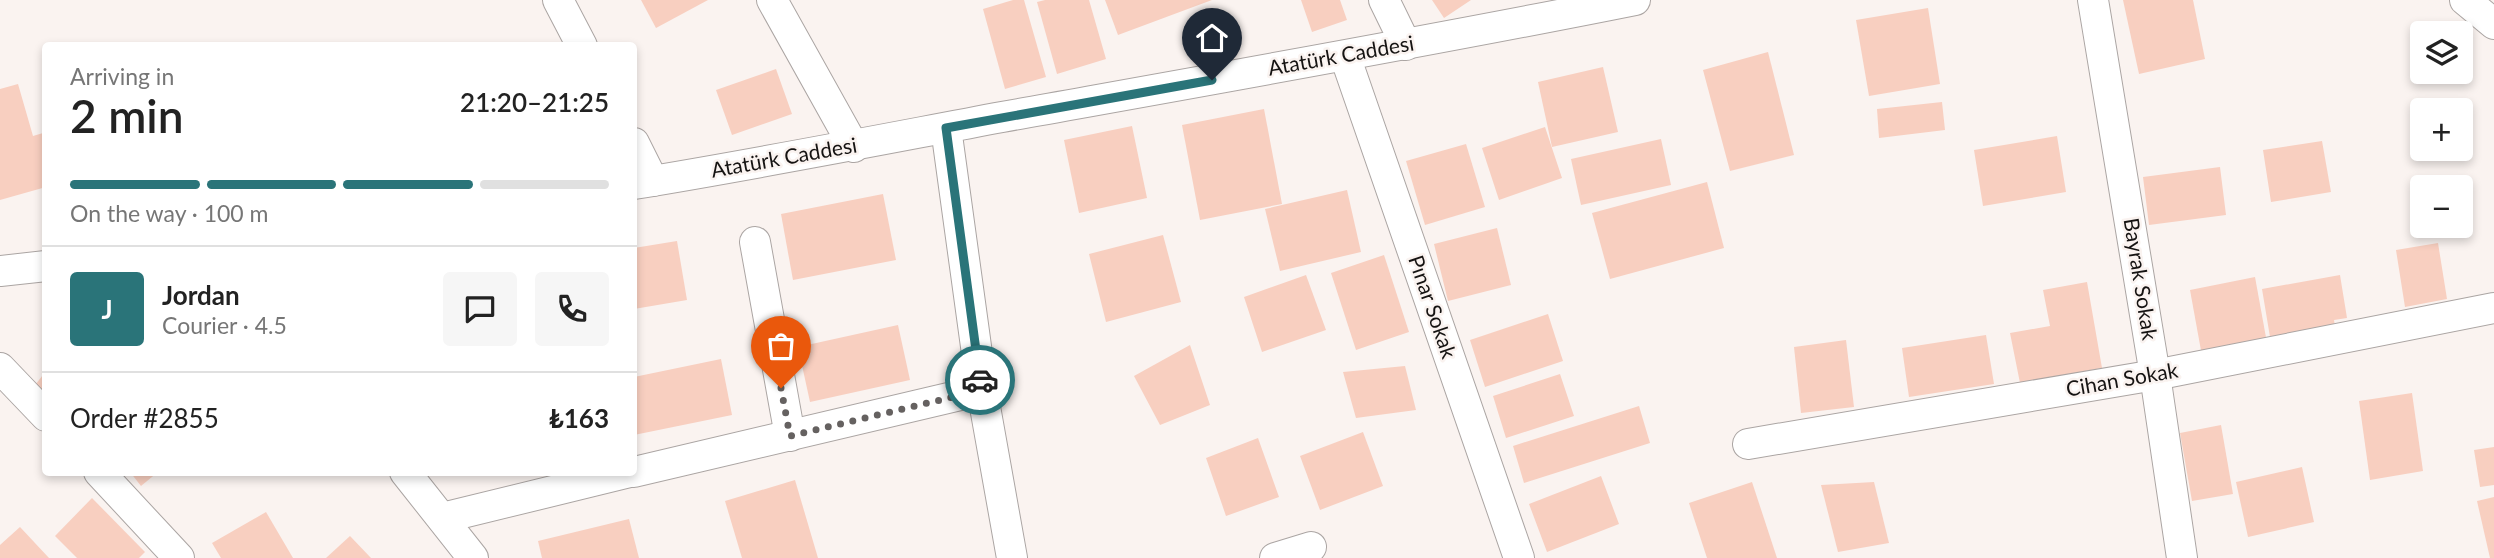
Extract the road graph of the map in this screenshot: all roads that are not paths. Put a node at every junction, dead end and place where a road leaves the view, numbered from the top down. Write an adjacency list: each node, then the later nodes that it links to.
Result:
1 (558, 0): 8 (street)
2 (772, 0): 12 (street)
3 (1384, 0): 9 (street)
4 (1635, 0): 9 (street, Atatürk Caddesi)
5 (2093, 0): 20 (street, Bayrak Sokak)
6 (2465, 0): 7 (street)
7 (2494, 24)
8 (580, 42)
9 (1406, 45): 10 (street, Atatürk Caddesi)
10 (1345, 56): 11 (street, Atatürk Caddesi); 35 (street, Pınar Sokak)
11 (946, 128): 12 (street, Atatürk Caddesi); 21 (street)
12 (854, 147): 14 (street, Atatürk Caddesi)
13 (637, 156): 14 (street)
14 (643, 182)
15 (755, 242): 23 (street)
16 (42, 266): 17 (street)
17 (0, 271)
18 (2494, 308): 20 (street, Cihan Sokak)
19 (0, 368): 22 (street)
20 (2155, 375): 24 (street, Cihan Sokak); 36 (street, Bayrak Sokak)
21 (982, 390): 23 (street); 33 (street)
22 (42, 412)
23 (790, 436): 25 (street)
24 (1748, 444)
25 (637, 470)
26 (103, 476): 31 (street)
27 (408, 476): 29 (street)
28 (610, 476): 29 (street)
29 (442, 518): 32 (street)
30 (1311, 547): 34 (street)
31 (179, 558)
32 (473, 558)
33 (1012, 558)
34 (1275, 558)
35 (1519, 558)
36 (2182, 558)

